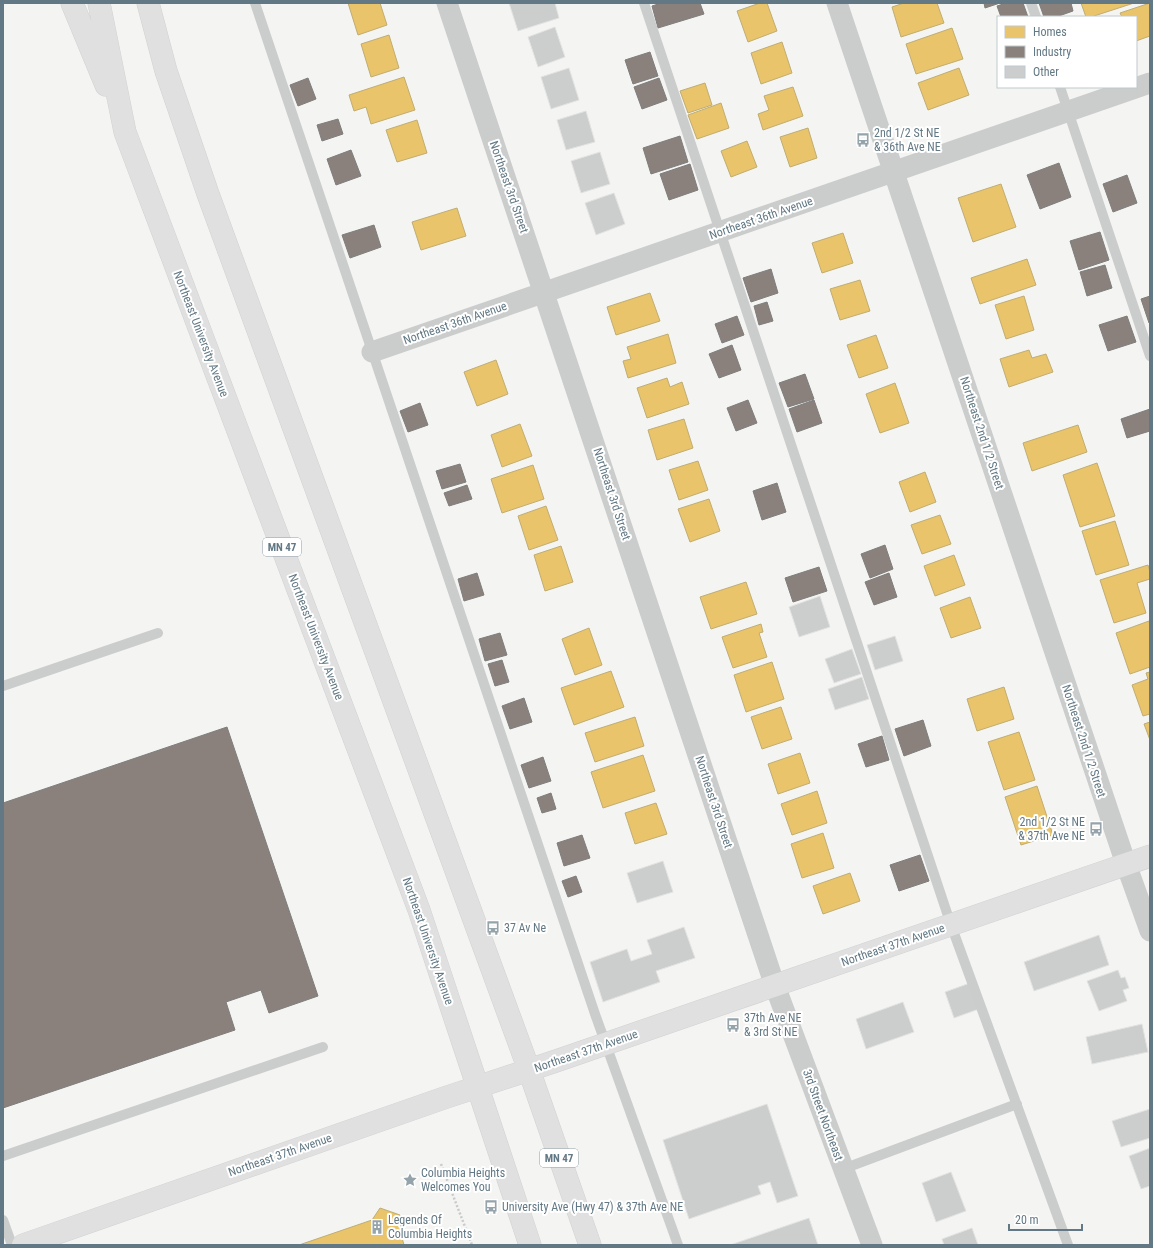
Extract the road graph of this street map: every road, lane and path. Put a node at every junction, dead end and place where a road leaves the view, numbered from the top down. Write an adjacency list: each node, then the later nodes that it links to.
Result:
1 (72, 3): 15 (main road)
2 (100, 3): 15 (main road, Northeast University Avenue / MN 47)
3 (148, 3): 30 (main road, MN 47)
4 (255, 3): 19 (lane)
5 (447, 3): 18 (street, Northeast 3rd Street)
6 (644, 3): 17 (lane)
7 (837, 3): 16 (street, Northeast 2nd 1/2 Street)
8 (1031, 3): 9 (lane)
9 (1036, 16)
10 (1150, 82): 11 (street, Northeast 36th Avenue)
11 (1137, 87)
12 (1060, 88): 14 (lane)
13 (1133, 88): 14 (street, Northeast 36th Avenue)
14 (1068, 111): 16 (street, Northeast 36th Avenue); 20 (lane)
15 (125, 132): 31 (main road, Northeast University Avenue / MN 47)
16 (894, 171): 17 (street, Northeast 36th Avenue); 24 (street, Northeast 2nd 1/2 Street)
17 (721, 232): 18 (street, Northeast 36th Avenue); 25 (lane)
18 (544, 292): 19 (street, Northeast 36th Avenue); 27 (street, Northeast 3rd Street)
19 (372, 352): 28 (lane)
20 (1150, 356)
21 (158, 633): 22 (lane)
22 (3, 686)
23 (1150, 856): 24 (main road, Northeast 37th Avenue)
24 (1126, 864): 25 (main road, Northeast 37th Avenue); 26 (street, Northeast 2nd 1/2 Street)
25 (951, 924): 27 (main road, Northeast 37th Avenue); 32 (lane)
26 (1150, 931)
27 (775, 986): 28 (main road, Northeast 37th Avenue); 35 (street, 3rd Street Northeast)
28 (605, 1044): 30 (main road, Northeast 37th Avenue); 42 (lane)
29 (323, 1048): 33 (lane)
30 (530, 1070): 31 (main road, Northeast 37th Avenue); 41 (main road, MN 47)
31 (478, 1087): 38 (main road, Northeast 37th Avenue); 40 (main road, MN 47)
32 (1017, 1104): 35 (lane); 44 (lane)
33 (3, 1156)
34 (441, 1164): 39 (path)
35 (843, 1169): 43 (street, 3rd Street Northeast)
36 (3, 1220): 37 (lane)
37 (12, 1245)
38 (24, 1245)
39 (472, 1245)
40 (530, 1245)
41 (590, 1245)
42 (678, 1245)
43 (872, 1245)
44 (1068, 1245)

